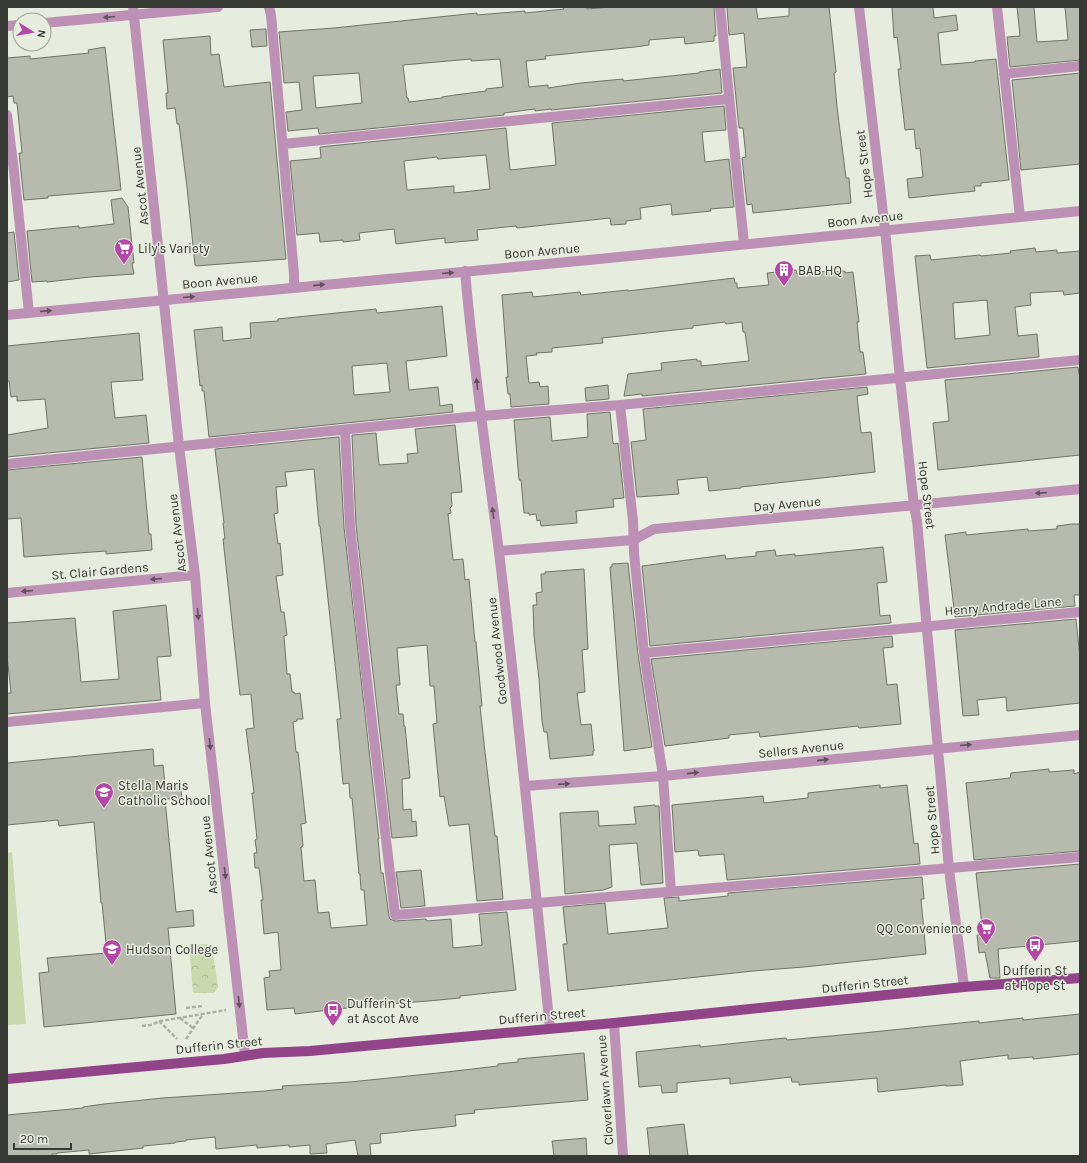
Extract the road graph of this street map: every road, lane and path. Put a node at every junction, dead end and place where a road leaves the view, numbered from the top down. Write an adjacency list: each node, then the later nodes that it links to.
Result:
1 (218, 7): 6 (street)
2 (269, 7): 12 (street)
3 (720, 7): 10 (street)
4 (859, 7): 16 (street, Hope Street)
5 (997, 7): 9 (street)
6 (134, 11): 7 (street, one-way to 7); 20 (street, Ascot Avenue)
7 (52, 22)
8 (1080, 66): 9 (street)
9 (1004, 74): 15 (street)
10 (729, 99): 12 (street); 17 (street)
11 (7, 115): 13 (street)
12 (283, 144): 19 (street)
13 (11, 171): 21 (street)
14 (1080, 211): 15 (street, Boon Avenue)
15 (1020, 217): 16 (street, Boon Avenue)
16 (885, 230): 17 (street, Boon Avenue); 24 (street, Hope Street)
17 (744, 244): 18 (street, Boon Avenue)
18 (465, 271): 19 (street, Boon Avenue, one-way to 18); 26 (street, Goodwood Avenue, one-way to 18)
19 (294, 287): 20 (street, Boon Avenue, one-way to 19)
20 (164, 300): 21 (street, Boon Avenue, one-way to 20); 28 (street, Ascot Avenue)
21 (29, 312): 22 (street, Boon Avenue)
22 (7, 315)
23 (1080, 360): 24 (street)
24 (900, 378): 25 (street); 31 (street, Hope Street)
25 (620, 405): 26 (street); 32 (street)
26 (481, 416): 27 (street); 33 (street, Goodwood Avenue, one-way to 26)
27 (345, 430): 28 (street); 48 (street)
28 (179, 446): 29 (street); 34 (street, Ascot Avenue)
29 (7, 464)
30 (1080, 489): 31 (street, Day Avenue, one-way to 31)
31 (914, 506): 32 (street, Day Avenue); 37 (street, Hope Street)
32 (633, 540): 33 (street, Day Avenue); 38 (street)
33 (498, 551): 44 (street, Goodwood Avenue)
34 (195, 575): 35 (street, St. Clair Gardens, one-way to 35); 39 (street, Ascot Avenue, one-way to 39)
35 (7, 593)
36 (1080, 612): 37 (street, Henry Andrade Lane)
37 (928, 627): 38 (street, Henry Andrade Lane); 42 (street, Hope Street)
38 (644, 653): 43 (street)
39 (205, 703): 40 (street); 63 (street, Ascot Avenue, one-way to 63)
40 (7, 722)
41 (1080, 735): 42 (street, Sellers Avenue, one-way to 41)
42 (939, 748): 43 (street, Sellers Avenue, one-way to 42); 46 (street, Hope Street)
43 (663, 776): 44 (street, Sellers Avenue, one-way to 43); 47 (street)
44 (525, 786): 48 (street, Goodwood Avenue)
45 (1080, 857): 46 (street)
46 (949, 869): 47 (street); 50 (street, Hope Street)
47 (671, 892): 48 (street)
48 (536, 902): 60 (street, Goodwood Avenue)
49 (1080, 978): 50 (main road, Dufferin Street)
50 (964, 987): 57 (main road, Dufferin Street)
51 (203, 1006): 52 (path)
52 (186, 1008)
53 (228, 1010): 54 (path)
54 (204, 1014): 55 (path); 59 (path)
55 (180, 1018): 56 (path); 59 (path)
56 (159, 1021): 58 (path); 61 (path)
57 (614, 1023): 60 (main road, Dufferin Street); 65 (street, Cloverlawn Avenue)
58 (142, 1026)
59 (193, 1028): 62 (path)
60 (550, 1028): 63 (main road, Dufferin Street)
61 (177, 1039)
62 (186, 1039)
63 (244, 1055): 64 (main road, Dufferin Street)
64 (7, 1079)
65 (623, 1156)

